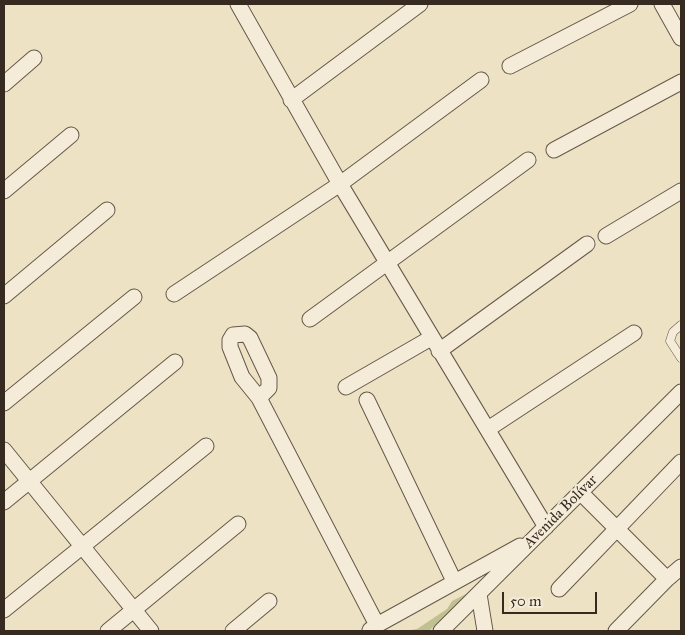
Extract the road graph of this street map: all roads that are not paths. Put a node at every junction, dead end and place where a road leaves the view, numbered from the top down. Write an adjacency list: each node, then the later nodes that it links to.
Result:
1 (420, 4): 11 (street)
2 (630, 4): 7 (street)
3 (662, 4): 5 (street)
4 (244, 6): 11 (street)
5 (681, 38)
6 (34, 58): 10 (street)
7 (510, 66)
8 (481, 80): 15 (street)
9 (681, 82): 13 (street)
10 (4, 84)
11 (291, 100): 15 (street)
12 (71, 135): 17 (street)
13 (554, 150)
14 (528, 160): 21 (street)
15 (340, 184): 21 (street); 22 (street)
16 (681, 191): 19 (street)
17 (4, 192)
18 (106, 210): 23 (street)
19 (606, 236)
20 (587, 244): 28 (street)
21 (388, 263): 25 (street); 28 (street)
22 (174, 294)
23 (4, 296)
24 (134, 297): 35 (street)
25 (310, 319)
26 (681, 325): 29 (lane)
27 (634, 333): 36 (street)
28 (435, 345): 31 (street); 36 (street)
29 (681, 358)
30 (175, 362): 40 (street)
31 (346, 387)
32 (681, 392): 41 (street, Avenida Bolívar)
33 (259, 398): 56 (street)
34 (368, 400): 50 (street)
35 (4, 403)
36 (488, 429): 44 (street)
37 (206, 446): 47 (street)
38 (4, 450): 40 (street)
39 (681, 462): 45 (street)
40 (30, 481): 42 (street); 47 (street)
41 (581, 493): 44 (street, Avenida Bolívar); 45 (street)
42 (4, 502)
43 (238, 524): 55 (street)
44 (546, 527): 46 (street, Avenida Bolívar)
45 (616, 528): 49 (street); 51 (street)
46 (534, 538): 50 (street); 52 (street, Avenida Bolívar)
47 (82, 546): 54 (street); 55 (street)
48 (681, 567): 49 (street)
49 (667, 580): 62 (street)
50 (454, 581): 56 (street)
51 (559, 589)
52 (479, 594): 60 (street, Avenida Bolívar); 61 (street)
53 (269, 601): 59 (street)
54 (4, 610)
55 (134, 610): 57 (street); 58 (street)
56 (373, 628)
57 (108, 631)
58 (152, 631)
59 (233, 631)
60 (441, 631)
61 (485, 631)
62 (616, 631)

